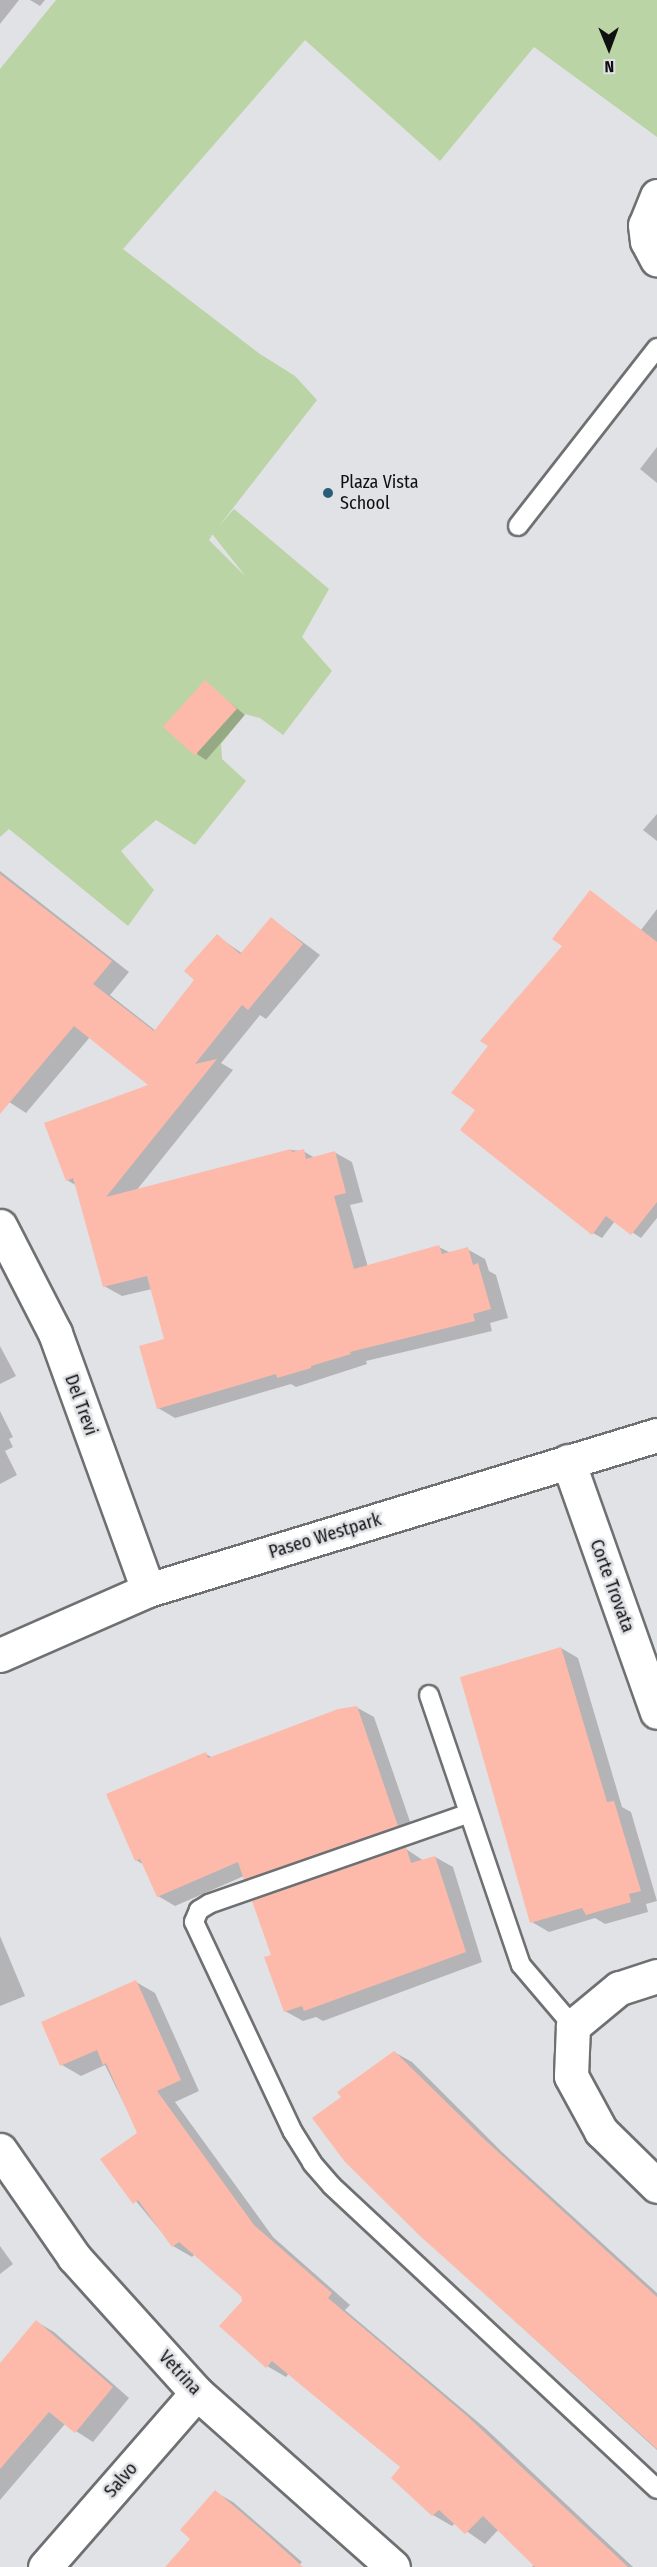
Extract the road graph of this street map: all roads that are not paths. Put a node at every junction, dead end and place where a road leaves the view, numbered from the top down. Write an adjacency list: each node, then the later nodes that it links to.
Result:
1 (657, 196): 2 (street)
2 (657, 260)
3 (657, 348): 4 (lane)
4 (518, 526)
5 (0, 1227): 8 (street, Del Trevi)
6 (657, 1435): 7 (street, Paseo Westpark)
7 (568, 1461): 8 (street, Paseo Westpark); 11 (street, Corte Trovata)
8 (148, 1590): 9 (street, Paseo Westpark)
9 (0, 1656)
10 (429, 1695): 12 (lane)
11 (657, 1712)
12 (467, 1814): 14 (lane); 18 (lane)
13 (657, 1976): 14 (street)
14 (573, 2026): 16 (street)
15 (0, 2150): 17 (street, Vetrina)
16 (657, 2186)
17 (197, 2393): 19 (street, Salvo); 20 (street, Vetrina)
18 (657, 2489)
19 (45, 2567)
20 (393, 2567)

